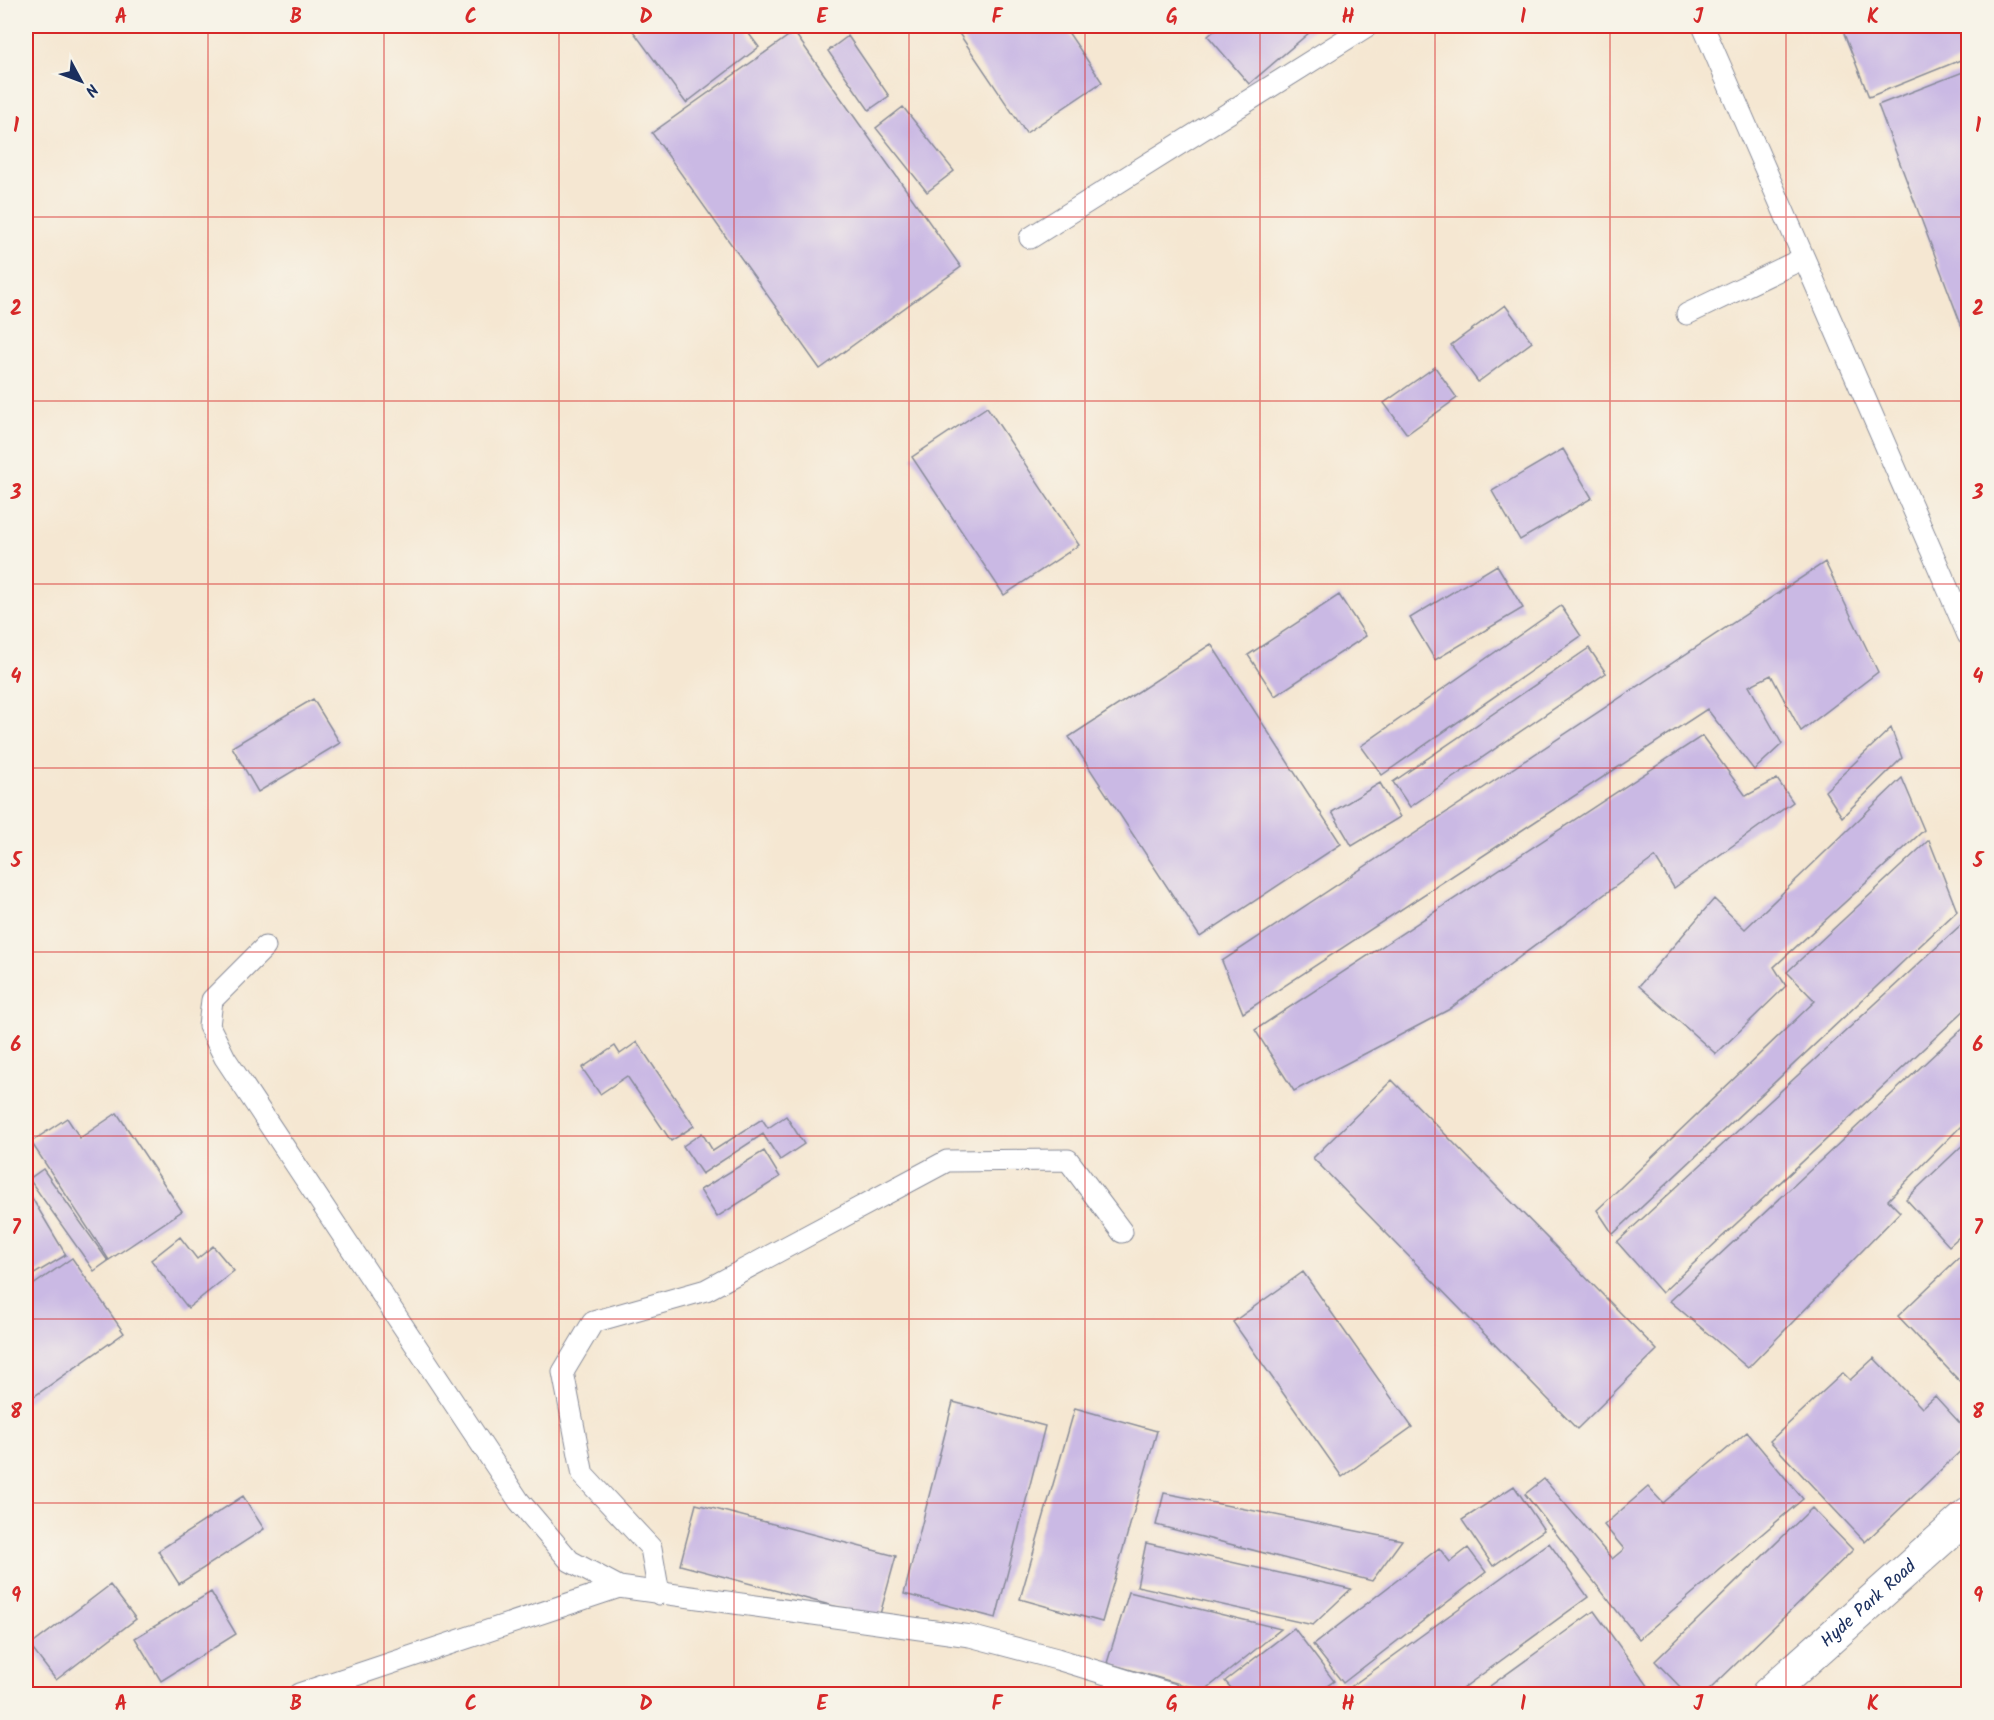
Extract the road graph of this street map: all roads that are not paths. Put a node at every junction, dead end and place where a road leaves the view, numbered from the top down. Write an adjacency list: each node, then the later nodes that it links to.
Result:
1 (1367, 26): 3 (lane)
2 (1703, 26): 4 (lane)
3 (1030, 238)
4 (1804, 258): 5 (lane); 6 (lane)
5 (1687, 314)
6 (1968, 635)
7 (266, 947): 10 (lane)
8 (1122, 1232): 11 (lane)
9 (1968, 1515): 14 (street, Hyde Park Road)
10 (618, 1587): 11 (lane); 12 (lane)
11 (659, 1594): 13 (lane)
12 (300, 1695)
13 (1171, 1695)
14 (1768, 1695)

